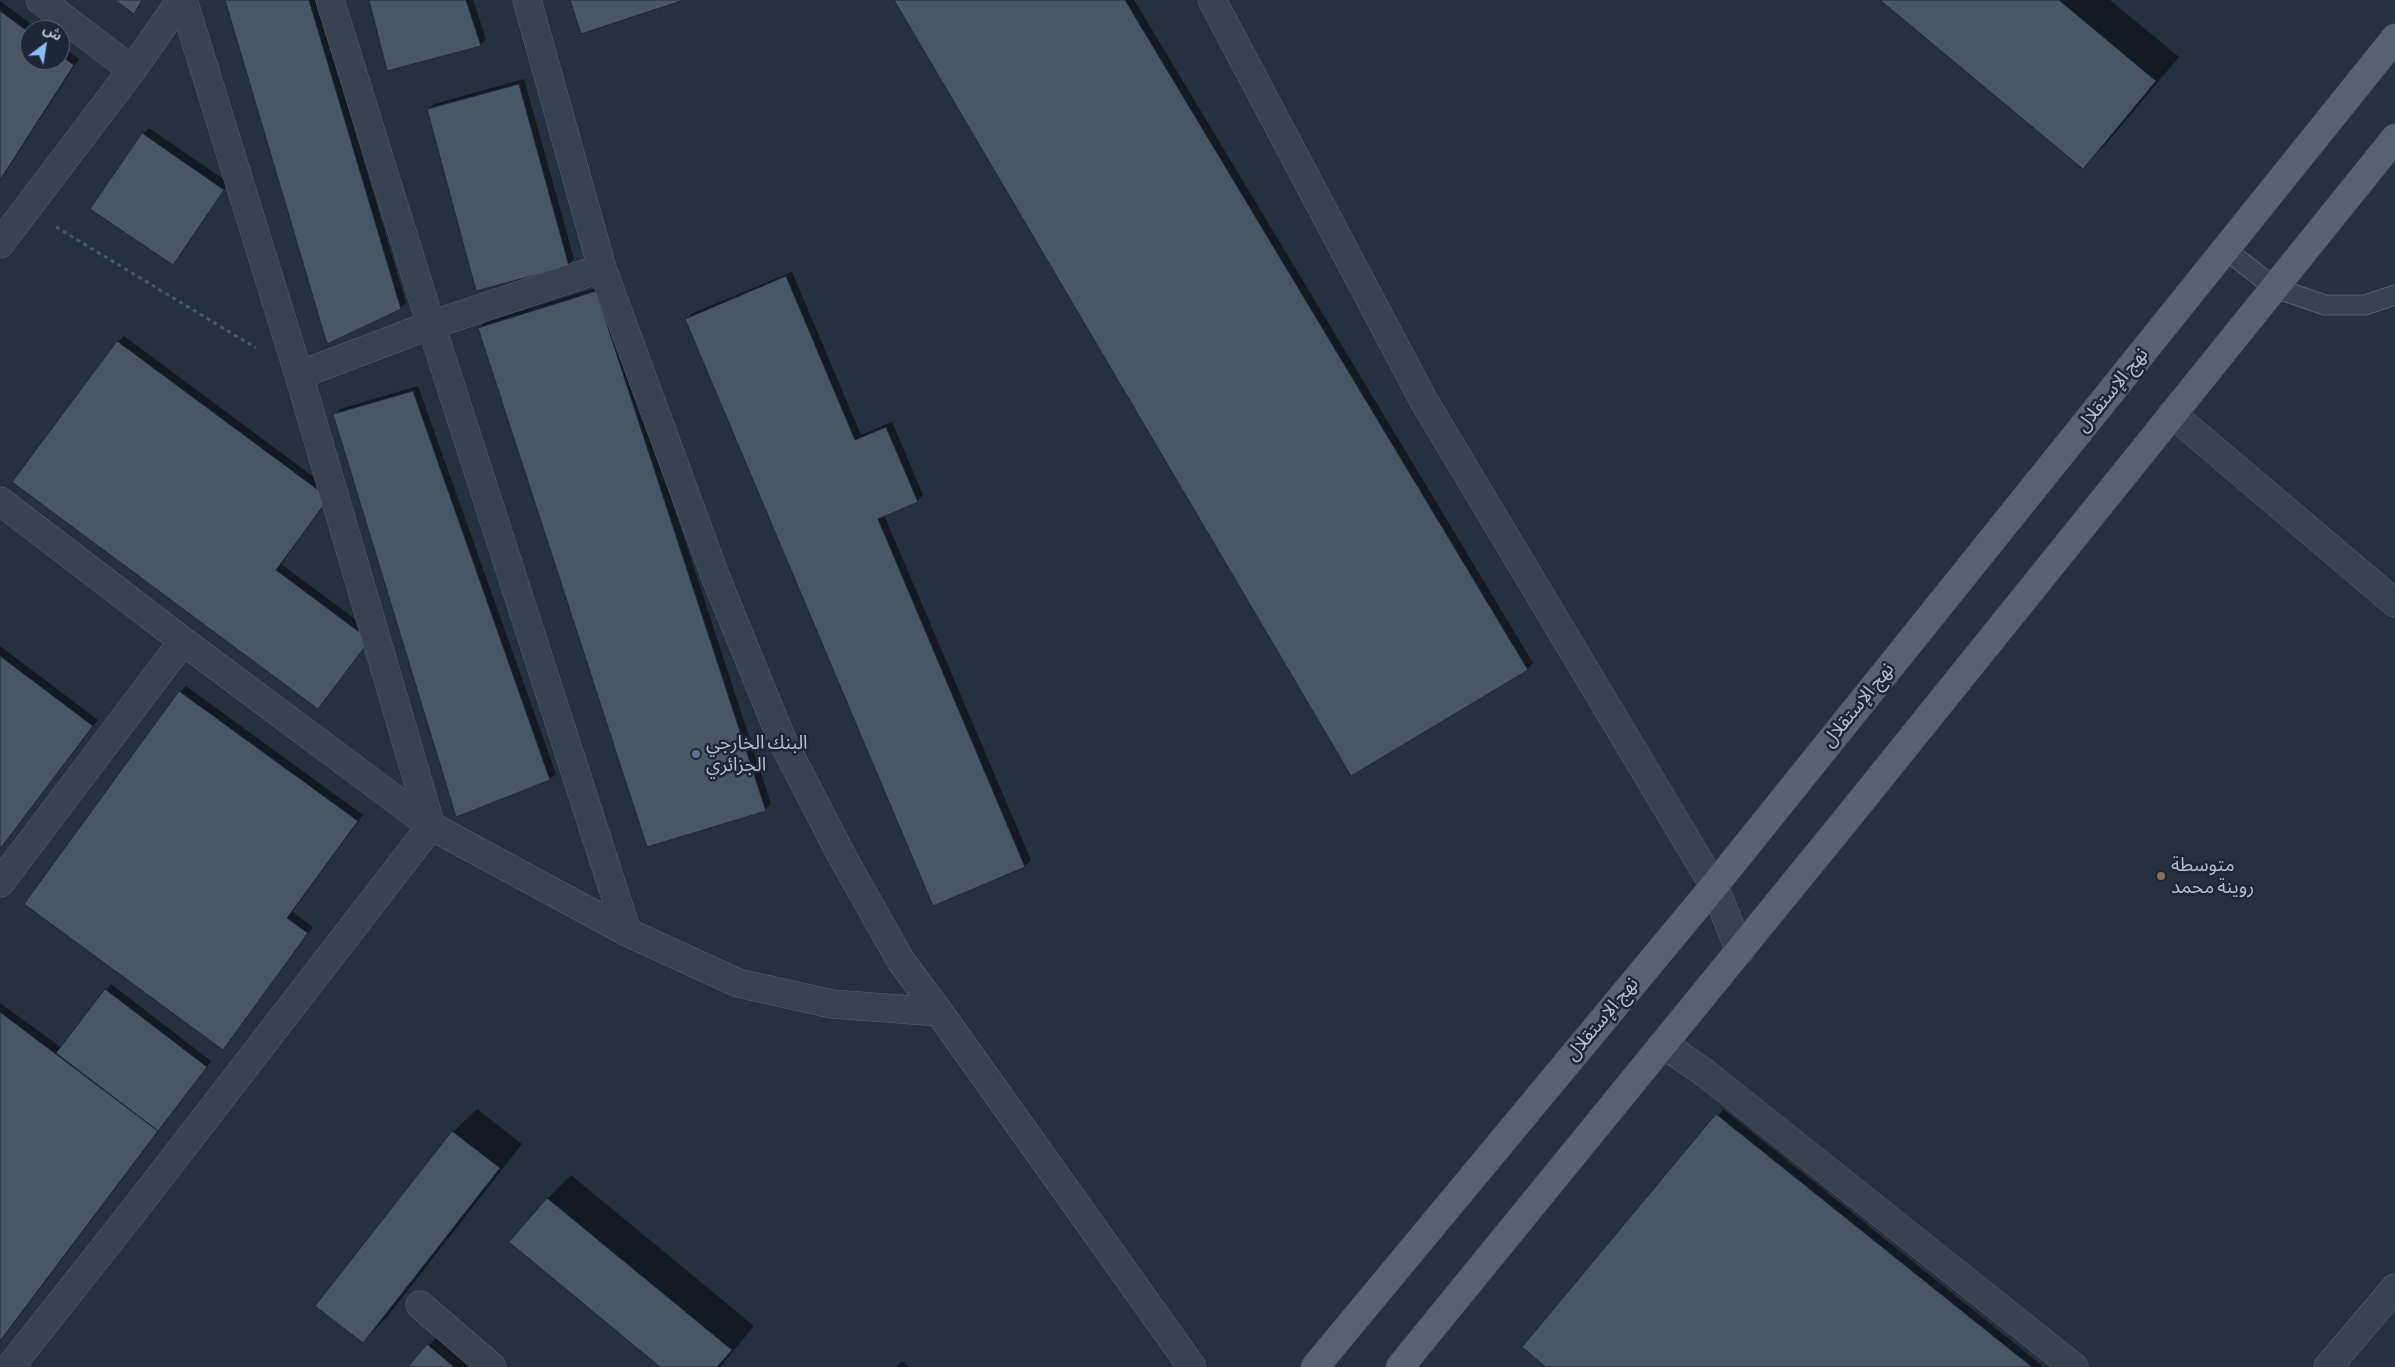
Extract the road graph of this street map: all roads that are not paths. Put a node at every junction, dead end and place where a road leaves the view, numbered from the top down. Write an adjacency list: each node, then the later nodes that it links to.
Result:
1 (40, 0): 7 (street)
2 (182, 0): 7 (street); 15 (street)
3 (330, 0): 14 (street)
4 (527, 0): 11 (street)
5 (1212, 0): 22 (street)
6 (2395, 38): 10 (main road, نهج الإستقلال)
7 (132, 70): 9 (street)
8 (2395, 138): 12 (main road)
9 (0, 244)
10 (2225, 250): 12 (lane); 22 (main road, نهج الإستقلال)
11 (602, 268): 14 (street); 25 (street)
12 (2275, 288): 13 (lane); 16 (main road)
13 (2395, 295)
14 (432, 326): 15 (street); 23 (street)
15 (299, 375): 20 (street)
16 (2172, 414): 18 (street); 24 (main road)
17 (0, 501): 19 (street)
18 (2395, 604)
19 (183, 641): 20 (street); 21 (street)
20 (432, 826): 23 (street); 29 (street)
21 (0, 883)
22 (1714, 886): 24 (street); 32 (main road, نهج الإستقلال)
23 (627, 932): 25 (street)
24 (1740, 951): 26 (main road)
25 (940, 1012): 31 (street)
26 (1663, 1044): 33 (main road); 34 (street)
27 (2395, 1288): 35 (street)
28 (420, 1305): 30 (street)
29 (10, 1367)
30 (492, 1367)
31 (1192, 1367)
32 (1315, 1367)
33 (1400, 1367)
34 (2074, 1367)
35 (2328, 1367)

